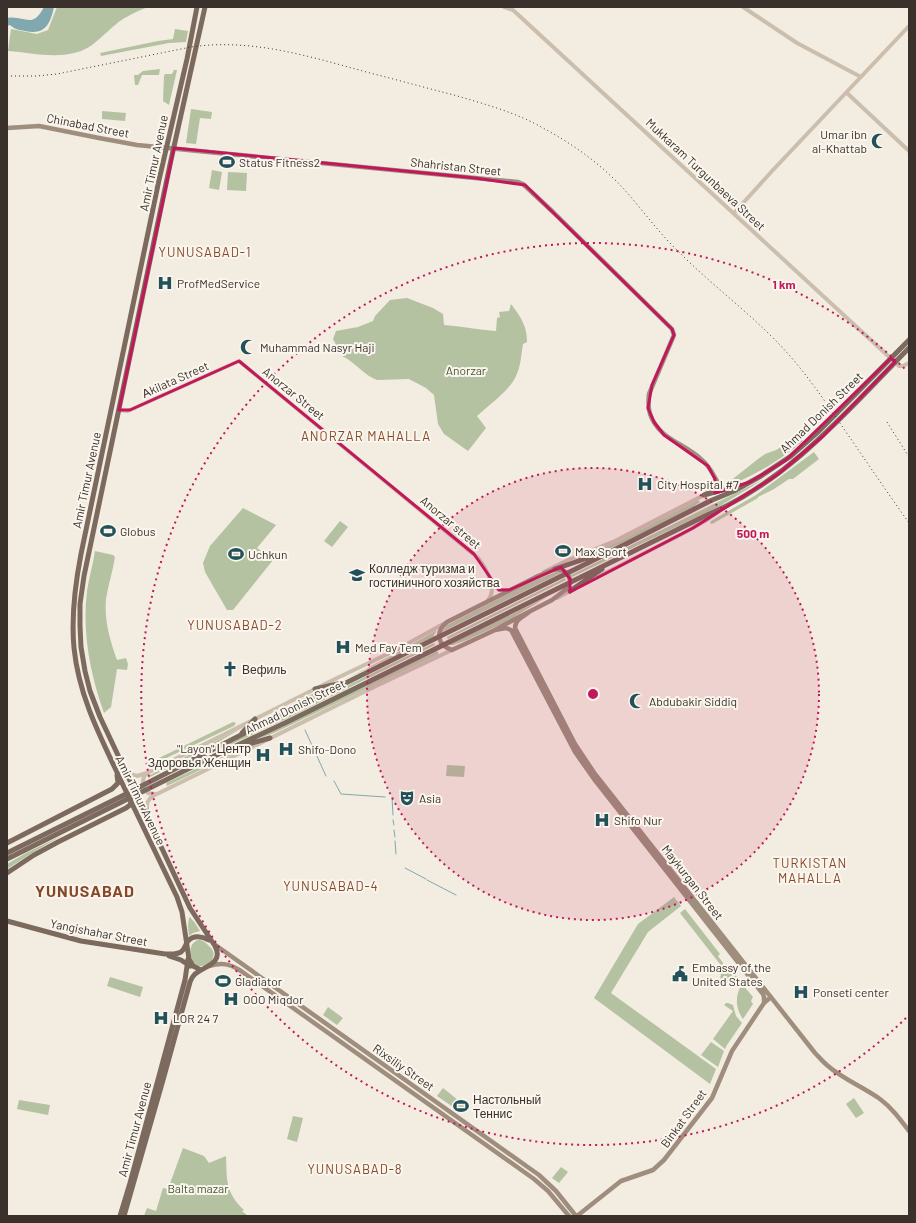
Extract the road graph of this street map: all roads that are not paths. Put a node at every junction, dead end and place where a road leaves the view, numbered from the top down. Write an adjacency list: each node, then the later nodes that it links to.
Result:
1 (197, 7): 10 (main road, Amir Timur Avenue)
2 (205, 7): 11 (main road, Amir Timur Avenue)
3 (504, 7): 5 (street, Mukkaram Turgunbaeva Street)
4 (743, 7): 7 (street)
5 (513, 8): 15 (street, Mukkaram Turgunbaeva Street)
6 (909, 26): 7 (street)
7 (861, 77): 8 (street)
8 (847, 92): 12 (street); 15 (street)
9 (7, 128): 10 (main road, Chinabad Street)
10 (166, 147): 11 (main road, Chinabad Street); 13 (main road, Amir Timur Avenue)
11 (174, 148): 14 (main road, Amir Timur Avenue); 21 (main road, Shahristan Street)
12 (909, 151)
13 (159, 181): 14 (main road); 24 (main road, Amir Timur Avenue)
14 (167, 182): 20 (main road, Amir Timur Avenue)
15 (734, 213): 19 (street, Mukkaram Turgunbaeva Street)
16 (909, 340): 22 (main road, Ahmad Donish Street)
17 (909, 348): 27 (main road, Ahmad Donish Street)
18 (239, 361): 20 (street, Аkilata Street); 35 (street, Anorzar Street)
19 (909, 363)
20 (118, 410): 26 (main road, Amir Timur Avenue)
21 (715, 479): 23 (main road); 25 (main road)
22 (750, 482): 23 (main road); 28 (main road, Ahmad Donish Street)
23 (722, 490): 25 (main road)
24 (93, 495): 26 (main road); 30 (main road, Amir Timur Avenue)
25 (704, 495): 34 (street)
26 (101, 496): 31 (main road, Amir Timur Avenue)
27 (723, 508): 29 (main road, Ahmad Donish Street); 38 (street)
28 (620, 547): 32 (main road); 33 (main road, Ahmad Donish Street)
29 (615, 560): 36 (main road, Ahmad Donish Street); 38 (main road)
30 (78, 567): 31 (main road); 53 (main road, Amir Timur Avenue)
31 (86, 568): 54 (main road, Amir Timur Avenue)
32 (555, 569): 33 (main road); 34 (main road, Ahmad Donish Street)
33 (567, 574): 36 (main road); 44 (main road, Ahmad Donish Street)
34 (538, 576): 37 (main road, Ahmad Donish Street)
35 (490, 581): 37 (street); 40 (street)
36 (570, 582): 39 (main road, Ahmad Donish Street); 45 (main road, Ahmad Donish Street)
37 (509, 590): 40 (main road, Ahmad Donish Street)
38 (570, 591): 39 (street)
39 (552, 600): 41 (main road, Ahmad Donish Street)
40 (488, 601): 42 (main road, Ahmad Donish Street)
41 (528, 613): 43 (main road, Ahmad Donish Street); 77 (main road, Maykurgan Street)
42 (447, 622): 44 (main road); 48 (street, Ahmad Donish Street)
43 (495, 630): 46 (main road, Ahmad Donish Street); 76 (main road, Maykurgan Street)
44 (439, 637): 45 (main road); 47 (main road, Ahmad Donish Street)
45 (443, 645): 46 (main road); 52 (main road, Ahmad Donish Street)
46 (452, 650): 51 (street, Ahmad Donish Street)
47 (350, 680): 48 (main road); 50 (main road, Ahmad Donish Street)
48 (315, 689): 49 (street, Ahmad Donish Street)
49 (255, 719): 50 (main road); 55 (street, Ahmad Donish Street)
50 (239, 736): 61 (main road, Ahmad Donish Street)
51 (270, 738): 52 (main road); 56 (street, Ahmad Donish Street)
52 (226, 750): 61 (main road, Ahmad Donish Street)
53 (117, 772): 57 (main road, Amir Timur Avenue); 59 (main road)
54 (126, 772): 55 (street, Ahmad Donish Street); 58 (main road, Amir Timur Avenue)
55 (147, 773): 56 (street)
56 (159, 793): 58 (street, Ahmad Donish Street)
57 (131, 801): 62 (main road, Amir Timur Avenue); 65 (main road)
58 (146, 815): 60 (main road, Amir Timur Avenue)
59 (7, 843)
60 (160, 844): 62 (main road); 68 (main road, Amir Timur Avenue)
61 (23, 847): 63 (main road, Ahmad Donish Street); 64 (main road, Ahmad Donish Street)
62 (153, 847): 67 (main road, Amir Timur Avenue)
63 (7, 852)
64 (7, 859)
65 (8, 873)
66 (7, 921): 69 (main road, Yangishahar Street)
67 (186, 943): 68 (main road); 69 (main road, Yangishahar Street); 70 (main road, Amir Timur Avenue)
68 (212, 943): 72 (main road, Amir Timur Avenue); 74 (main road, Rixsiliy Street)
69 (165, 954): 71 (main road, Yangishahar Street)
70 (188, 956): 71 (main road); 73 (main road)
71 (188, 965): 73 (main road); 84 (main road, Amir Timur Avenue)
72 (208, 967): 73 (main road); 75 (main road, Rixsiliy Street); 85 (main road, Amir Timur Avenue)
73 (199, 969)
74 (263, 979): 75 (main road); 79 (main road, Rixsiliy Street)
75 (260, 984): 80 (main road, Rixsiliy Street)
76 (763, 994): 77 (main road); 78 (main road)
77 (771, 997): 78 (main road, Binkat Street); 81 (main road, Maykurgan Street)
78 (764, 1003): 87 (main road, Binkat Street)
79 (416, 1087): 80 (main road); 82 (main road, Rixsiliy Street)
80 (412, 1092): 83 (main road, Rixsiliy Street)
81 (909, 1131)
82 (534, 1172): 83 (main road); 87 (main road, Rixsiliy Street)
83 (531, 1177): 86 (main road, Rixsiliy Street)
84 (120, 1216)
85 (124, 1216)
86 (569, 1216)
87 (576, 1216)

